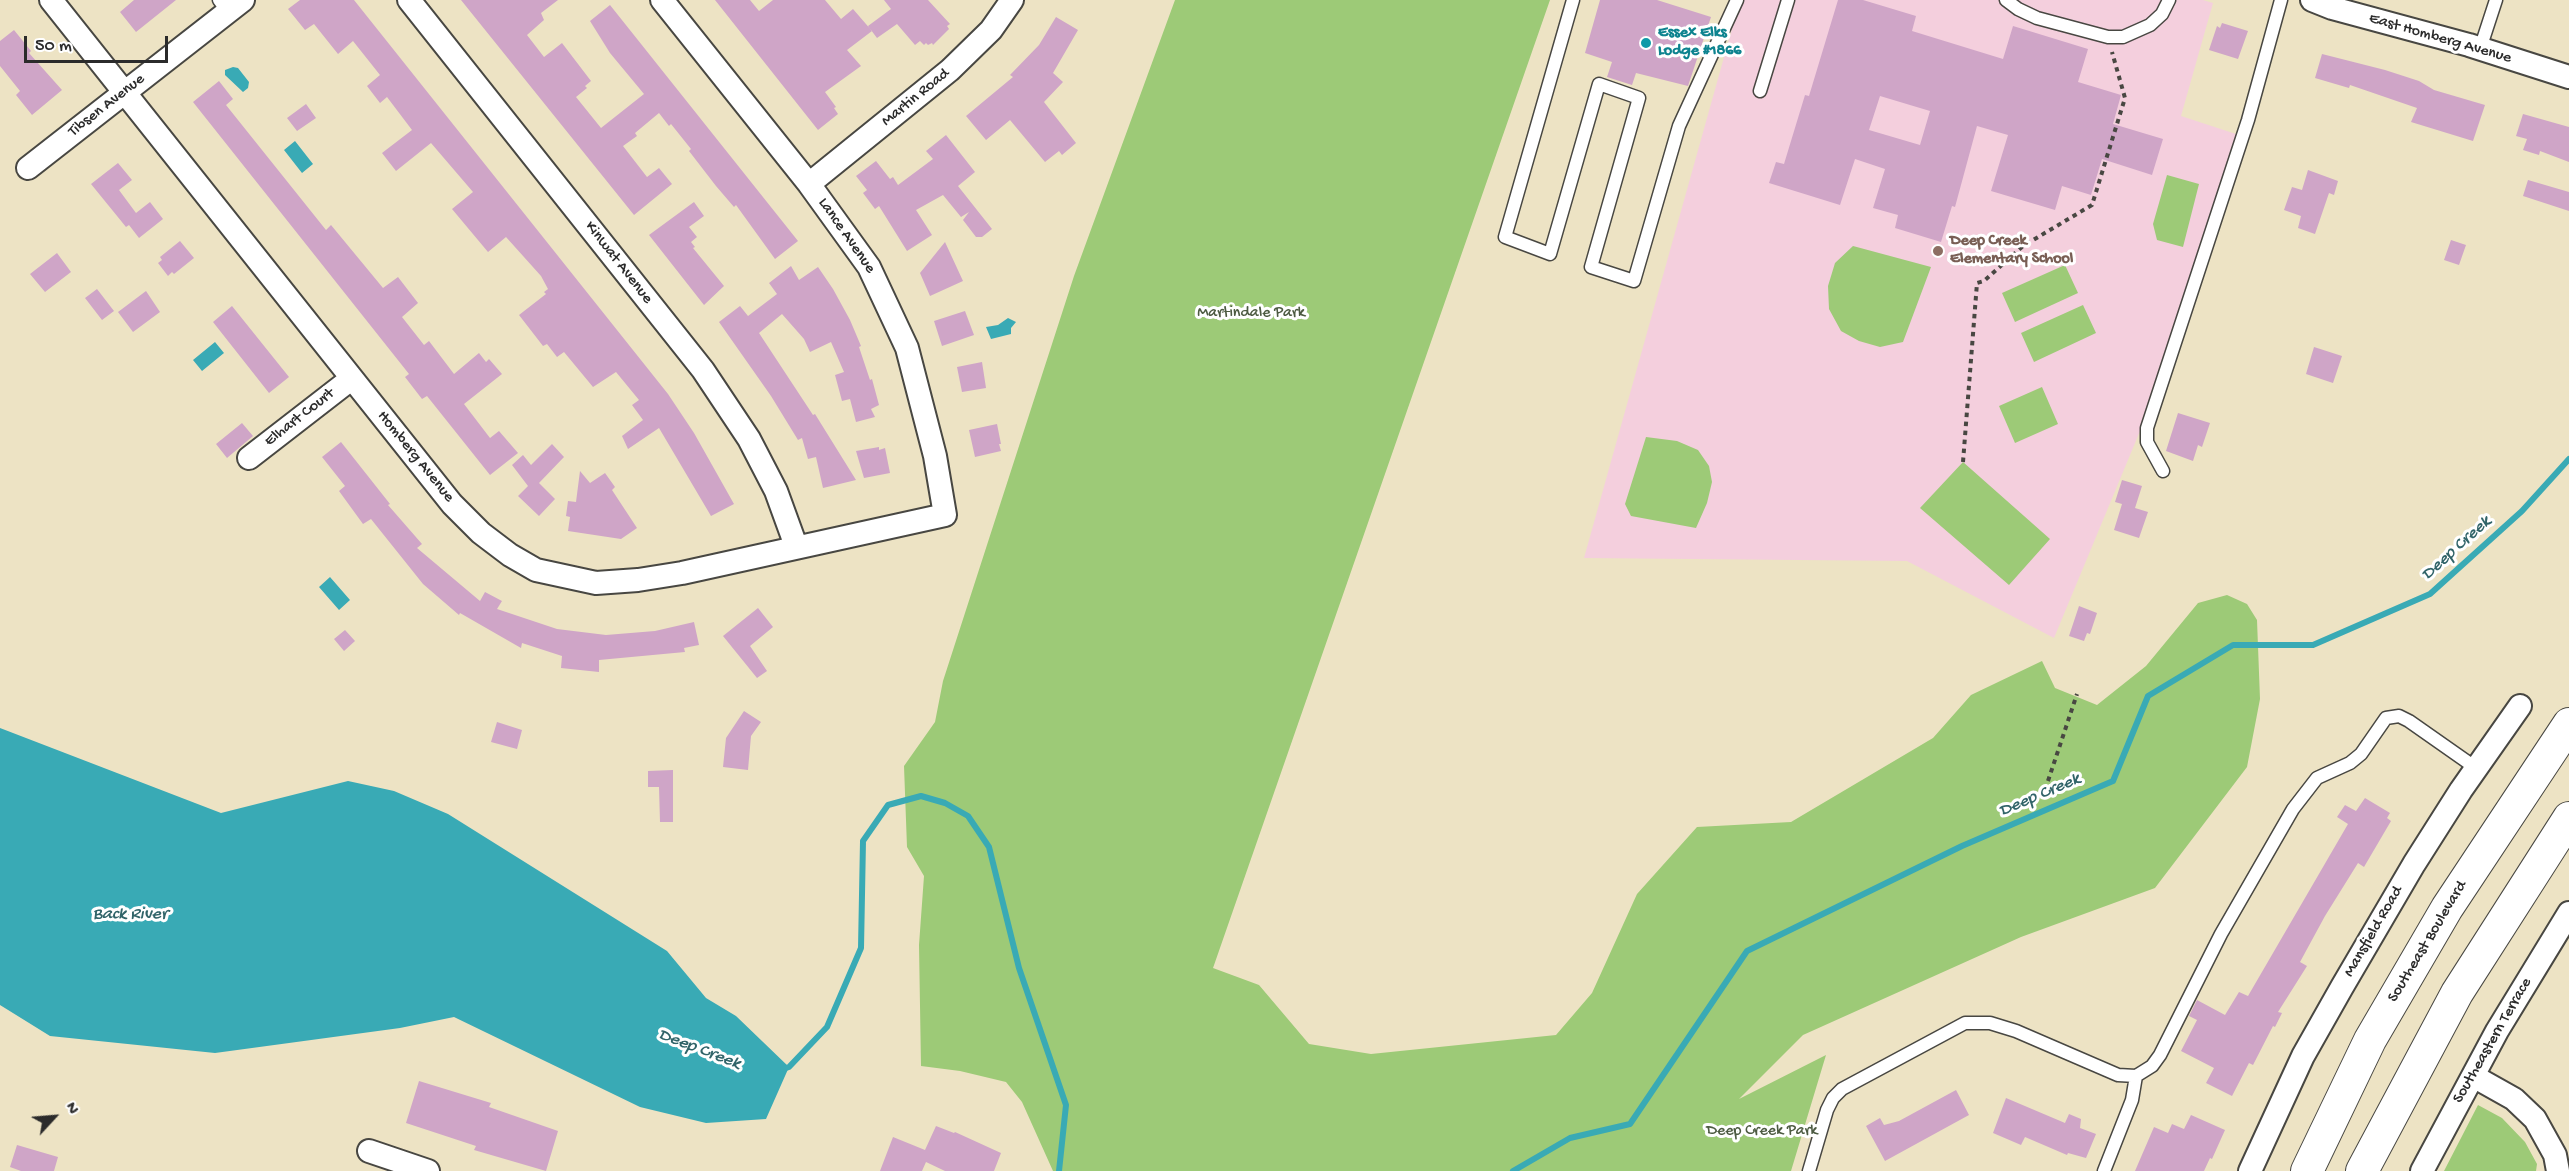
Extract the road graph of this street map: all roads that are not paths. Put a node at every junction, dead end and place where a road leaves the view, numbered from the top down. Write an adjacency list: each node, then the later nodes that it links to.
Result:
1 (51, 0): 17 (street, Homberg Avenue)
2 (409, 0): 24 (street, Kinwat Avenue)
3 (662, 0): 19 (street, Lance Avenue)
4 (1574, 0): 5 (lane)
5 (1737, 0)
6 (1788, 0): 16 (lane)
7 (2006, 0): 8 (lane)
8 (2169, 0)
9 (2281, 0): 22 (lane)
10 (2312, 0): 14 (street, East Homberg Avenue)
11 (2496, 0): 14 (lane)
12 (1004, 3): 19 (street, Martin Road)
13 (230, 4): 17 (street, Tibsen Avenue)
14 (2480, 49): 15 (street, East Homberg Avenue)
15 (2569, 77)
16 (1760, 91)
17 (124, 92): 18 (street, Tibsen Avenue); 20 (street, Homberg Avenue)
18 (28, 168)
19 (809, 184): 23 (street, Lance Avenue)
20 (351, 379): 21 (street, Elhart Court); 24 (street, Homberg Avenue)
21 (249, 458)
22 (2163, 471)
23 (945, 515): 24 (street, Homberg Avenue)
24 (796, 546)
25 (2520, 706): 27 (street, Mansfield Road)
26 (2569, 724): 37 (main road, Southeast Boulevard)
27 (2476, 768): 30 (lane); 36 (street, Mansfield Road)
28 (2569, 818): 38 (main road)
29 (2569, 913): 31 (street, Southeastern Terrace)
30 (2136, 1076): 34 (lane); 35 (lane)
31 (2473, 1076): 39 (street, Southeastern Terrace); 40 (street)
32 (369, 1151): 33 (street)
33 (428, 1171)
34 (1809, 1171)
35 (2104, 1171)
36 (2250, 1171)
37 (2307, 1171)
38 (2362, 1171)
39 (2422, 1171)
40 (2558, 1171)

